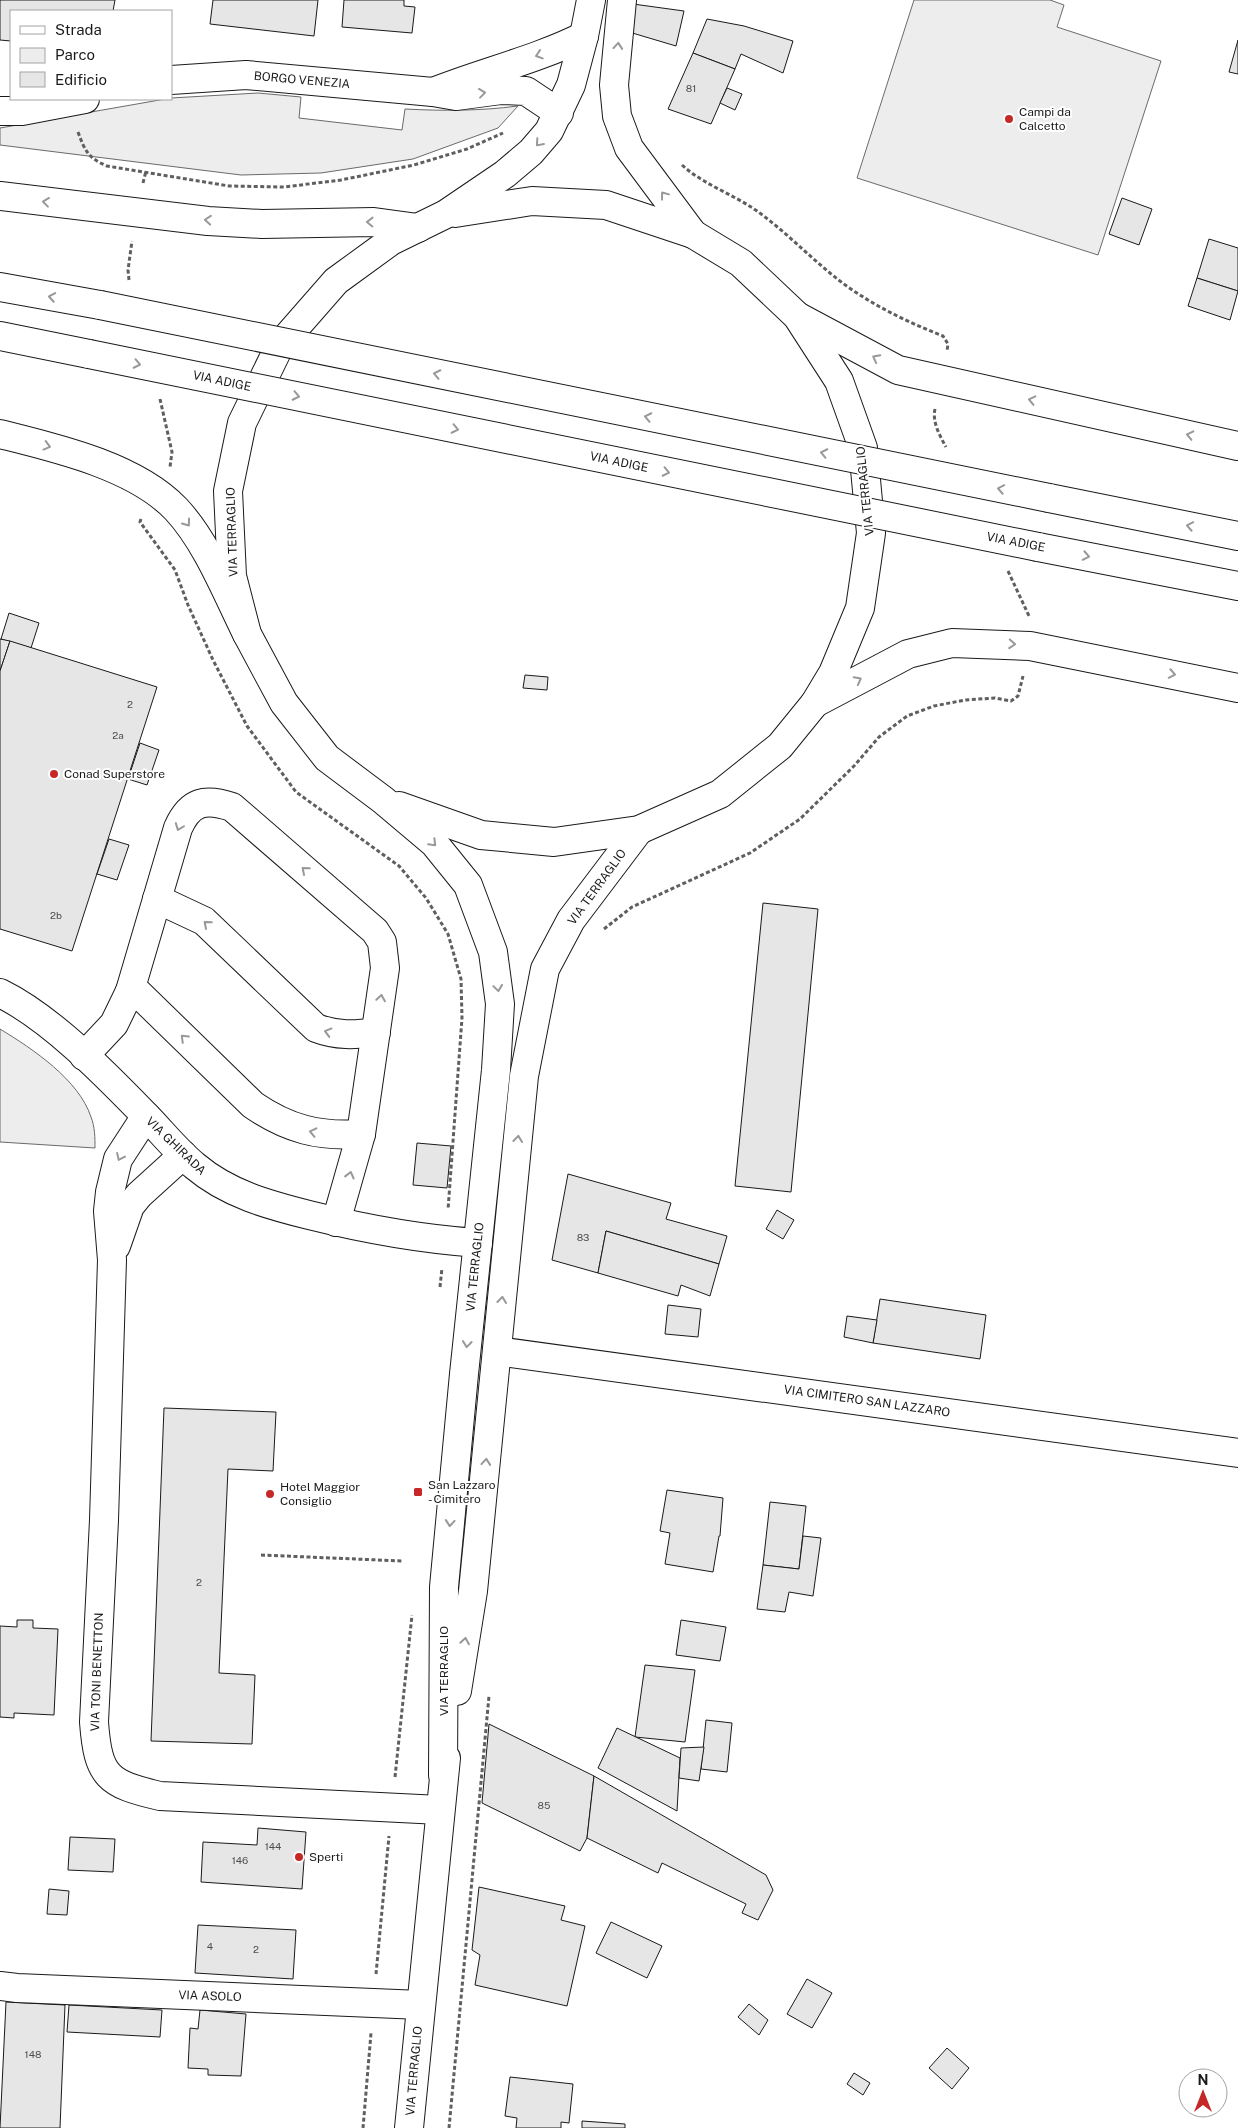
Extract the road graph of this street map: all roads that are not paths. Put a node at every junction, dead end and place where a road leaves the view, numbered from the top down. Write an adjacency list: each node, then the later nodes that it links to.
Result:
1 (590, 0): 3 (main road, VIA TERRAGLIO)
2 (622, 0): 12 (main road, VIA TERRAGLIO, one-way to 2)
3 (584, 36): 5 (main road, BORGO VENEZIA, one-way to 5); 8 (main road, VIA TERRAGLIO)
4 (172, 80): 5 (main road, BORGO VENEZIA)
5 (433, 92): 8 (main road, BORGO VENEZIA, one-way to 8)
6 (79, 100): 7 (main road)
7 (0, 111)
8 (559, 113): 10 (main road, VIA TERRAGLIO, one-way to 10)
9 (0, 196): 11 (main road, one-way to 9)
10 (446, 214): 11 (main road, VIA TERRAGLIO); 12 (main road, VIA TERRAGLIO)
11 (418, 228): 20 (main road, VIA TERRAGLIO)
12 (693, 234): 14 (main road, VIA TERRAGLIO)
13 (0, 287): 18 (main road, one-way to 13, bridge)
14 (798, 316): 17 (main road, one-way to 14); 22 (main road, VIA TERRAGLIO)
15 (0, 336): 19 (main road, VIA ADIGE, one-way to 19, bridge)
16 (0, 434): 20 (main road, one-way to 20)
17 (1238, 446)
18 (1238, 536)
19 (1238, 586)
20 (247, 634): 23 (main road, VIA TERRAGLIO)
21 (1238, 688): 22 (main road, one-way to 21)
22 (815, 703): 24 (main road, VIA TERRAGLIO)
23 (383, 800): 24 (main road, VIA TERRAGLIO); 34 (main road, VIA TERRAGLIO, one-way to 34)
24 (639, 830): 36 (main road, VIA TERRAGLIO, one-way to 24)
25 (158, 899): 26 (main road); 28 (main road, one-way to 25); 28 (main road, one-way to 25)
26 (130, 991): 29 (main road); 31 (main road, one-way to 26)
27 (0, 993): 29 (main road, VIA GHIRADA)
28 (376, 1032): 31 (main road)
29 (84, 1056): 30 (main road, VIA GHIRADA)
30 (146, 1116): 32 (main road, VIA GHIRADA); 35 (main road, VIA TONI BENETTON, one-way to 35)
31 (361, 1134): 33 (main road, one-way to 31)
32 (183, 1155): 33 (main road, VIA GHIRADA); 35 (main road, VIA TONI BENETTON)
33 (336, 1222): 34 (main road, VIA GHIRADA)
34 (478, 1243): 38 (main road, VIA TERRAGLIO, one-way to 38)
35 (112, 1260): 39 (main road, VIA TONI BENETTON)
36 (497, 1350): 37 (main road, VIA CIMITERO SAN LAZZARO); 38 (main road, VIA TERRAGLIO, one-way to 36)
37 (1238, 1452)
38 (443, 1775): 39 (main road, VIA TERRAGLIO)
39 (440, 1810): 41 (main road, VIA TERRAGLIO)
40 (0, 1986): 41 (main road, VIA ASOLO)
41 (421, 2005): 42 (main road, VIA TERRAGLIO)
42 (409, 2128)

